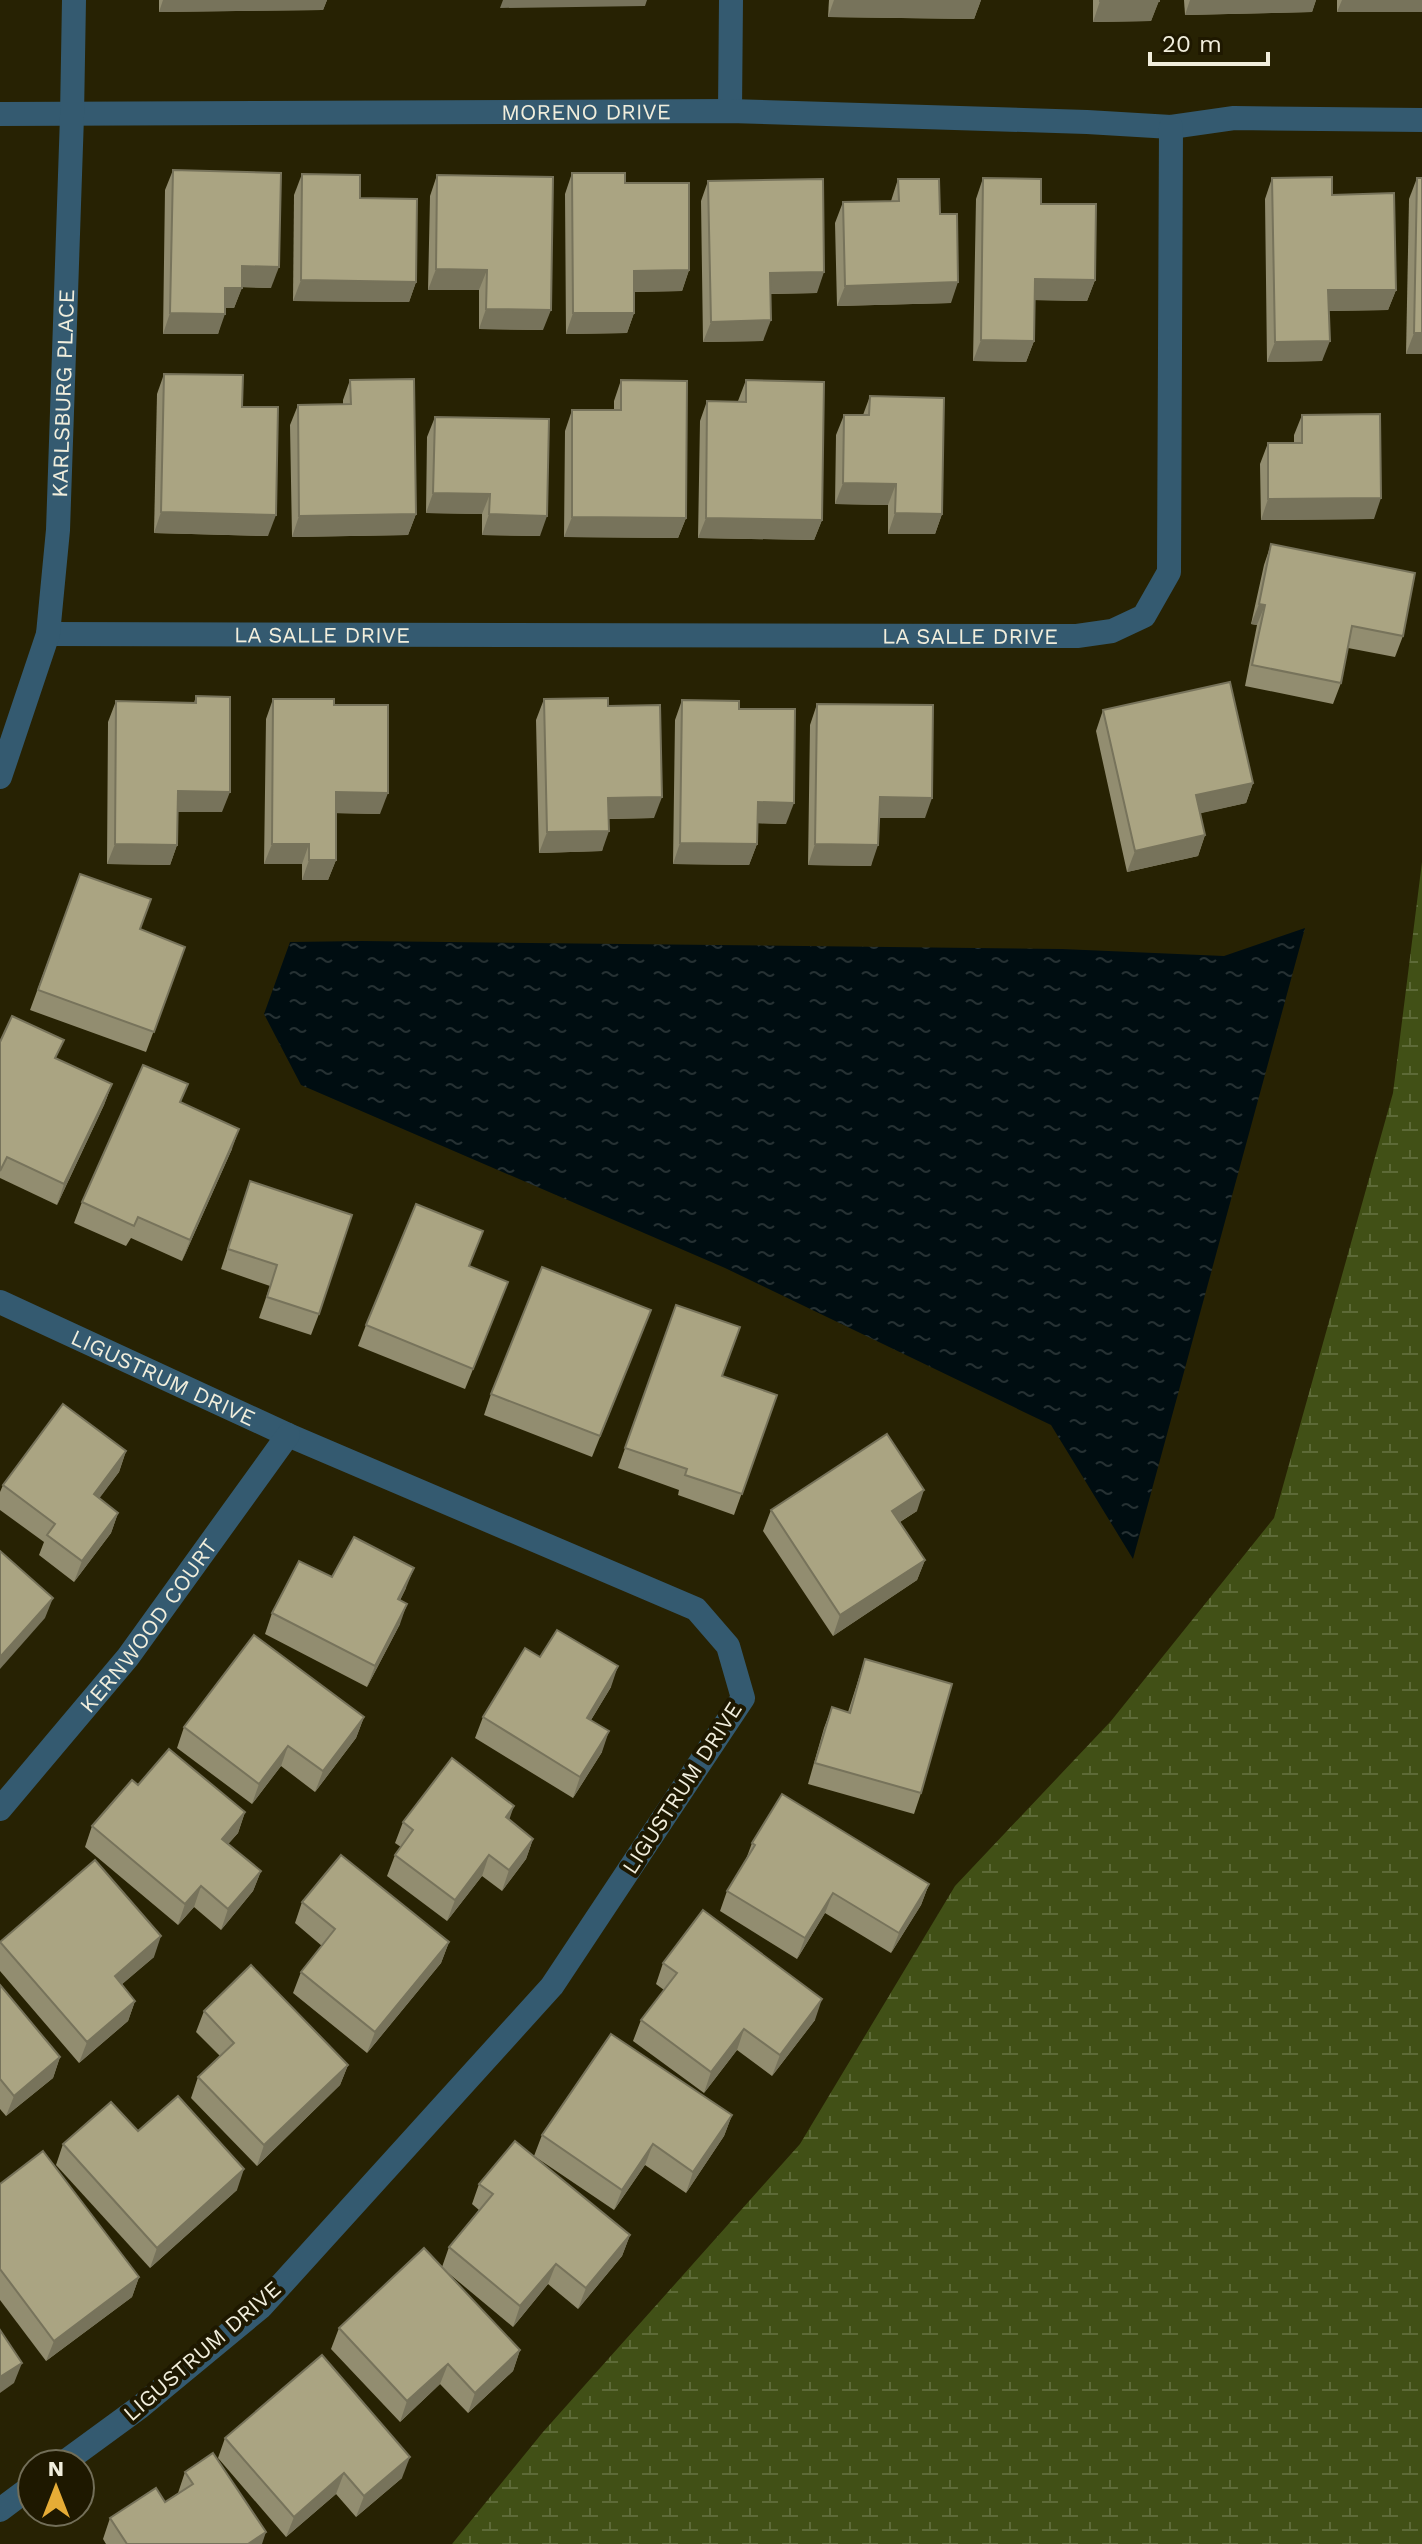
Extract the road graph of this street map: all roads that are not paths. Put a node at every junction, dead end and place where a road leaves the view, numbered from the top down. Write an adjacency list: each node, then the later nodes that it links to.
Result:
1 (74, 0): 5 (street, KARLSBURG PLACE)
2 (731, 0): 3 (street)
3 (730, 111): 5 (street, MORENO DRIVE); 7 (street, MORENO DRIVE)
4 (0, 114): 5 (street, MORENO DRIVE)
5 (72, 116): 8 (street, KARLSBURG PLACE)
6 (1422, 120): 7 (street)
7 (1171, 127): 8 (street, LA SALLE DRIVE)
8 (48, 634): 9 (street, KARLSBURG PLACE)
9 (0, 777)
10 (0, 1302): 11 (street, LIGUSTRUM DRIVE)
11 (288, 1435): 12 (street, KERNWOOD COURT); 13 (street, LIGUSTRUM DRIVE)
12 (0, 1809)
13 (84, 2448)

